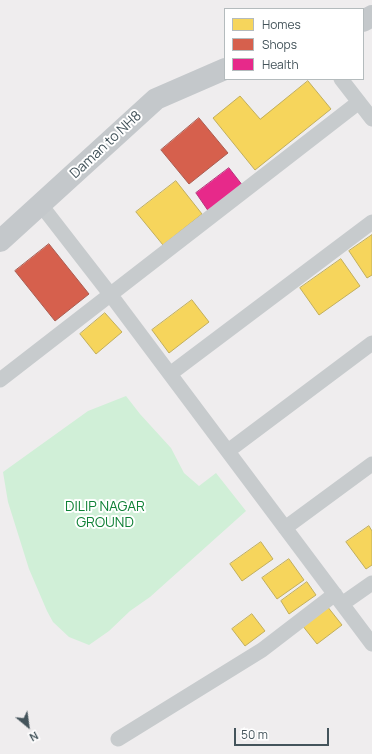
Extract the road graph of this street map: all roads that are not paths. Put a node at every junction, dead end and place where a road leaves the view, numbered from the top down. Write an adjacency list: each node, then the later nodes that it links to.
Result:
1 (224, 69): 5 (main road, Daman to NH8)
2 (342, 80): 3 (street)
3 (359, 102): 4 (street); 8 (street)
4 (372, 119)
5 (41, 205): 7 (main road, Daman to NH8); 8 (street)
6 (372, 222): 10 (street)
7 (0, 241)
8 (110, 294): 10 (street); 11 (street)
9 (372, 343): 12 (street)
10 (170, 374): 12 (street)
11 (0, 380)
12 (228, 451): 14 (street)
13 (372, 464): 14 (street)
14 (285, 528): 16 (street)
15 (372, 583): 16 (street)
16 (339, 599): 17 (street); 18 (street)
17 (372, 644)
18 (118, 739)

